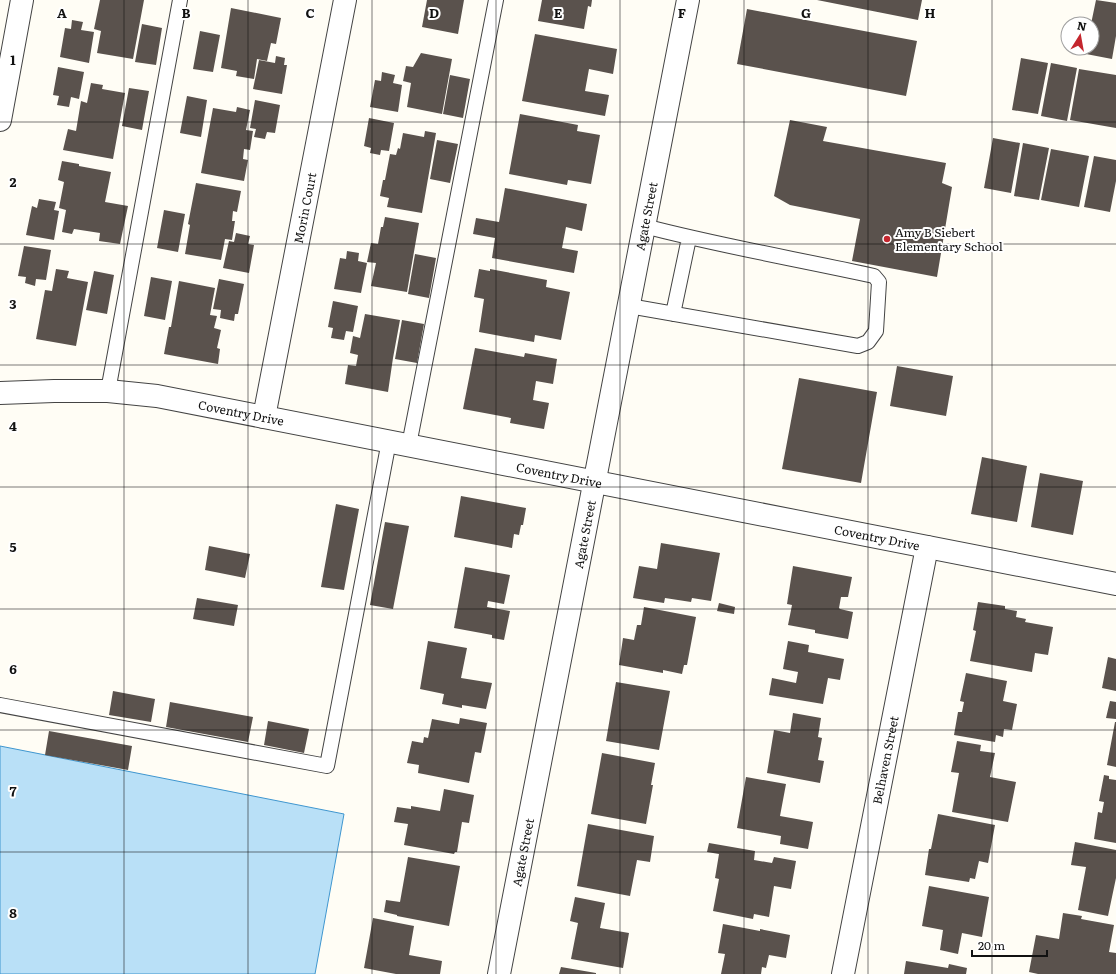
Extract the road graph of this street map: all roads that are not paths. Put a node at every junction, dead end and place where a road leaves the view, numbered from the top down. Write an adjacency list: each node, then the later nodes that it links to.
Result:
1 (22, 0): 6 (street)
2 (180, 0): 11 (lane)
3 (346, 0): 13 (street, Morin Court)
4 (496, 0): 14 (lane)
5 (688, 0): 7 (street, Agate Street)
6 (0, 120)
7 (644, 226): 8 (lane); 9 (street, Agate Street)
8 (689, 238): 10 (lane); 10 (lane)
9 (629, 306): 10 (lane); 15 (street, Agate Street)
10 (673, 314)
11 (108, 391): 12 (street, Coventry Drive); 13 (street, Coventry Drive)
12 (0, 393)
13 (264, 417): 14 (street, Coventry Drive)
14 (399, 443): 15 (street, Coventry Drive); 18 (lane)
15 (595, 481): 16 (street, Coventry Drive); 19 (street, Agate Street)
16 (927, 547): 17 (street, Coventry Drive); 20 (street, Belhaven Street)
17 (1116, 584)
18 (0, 705)
19 (499, 974)
20 (843, 974)

